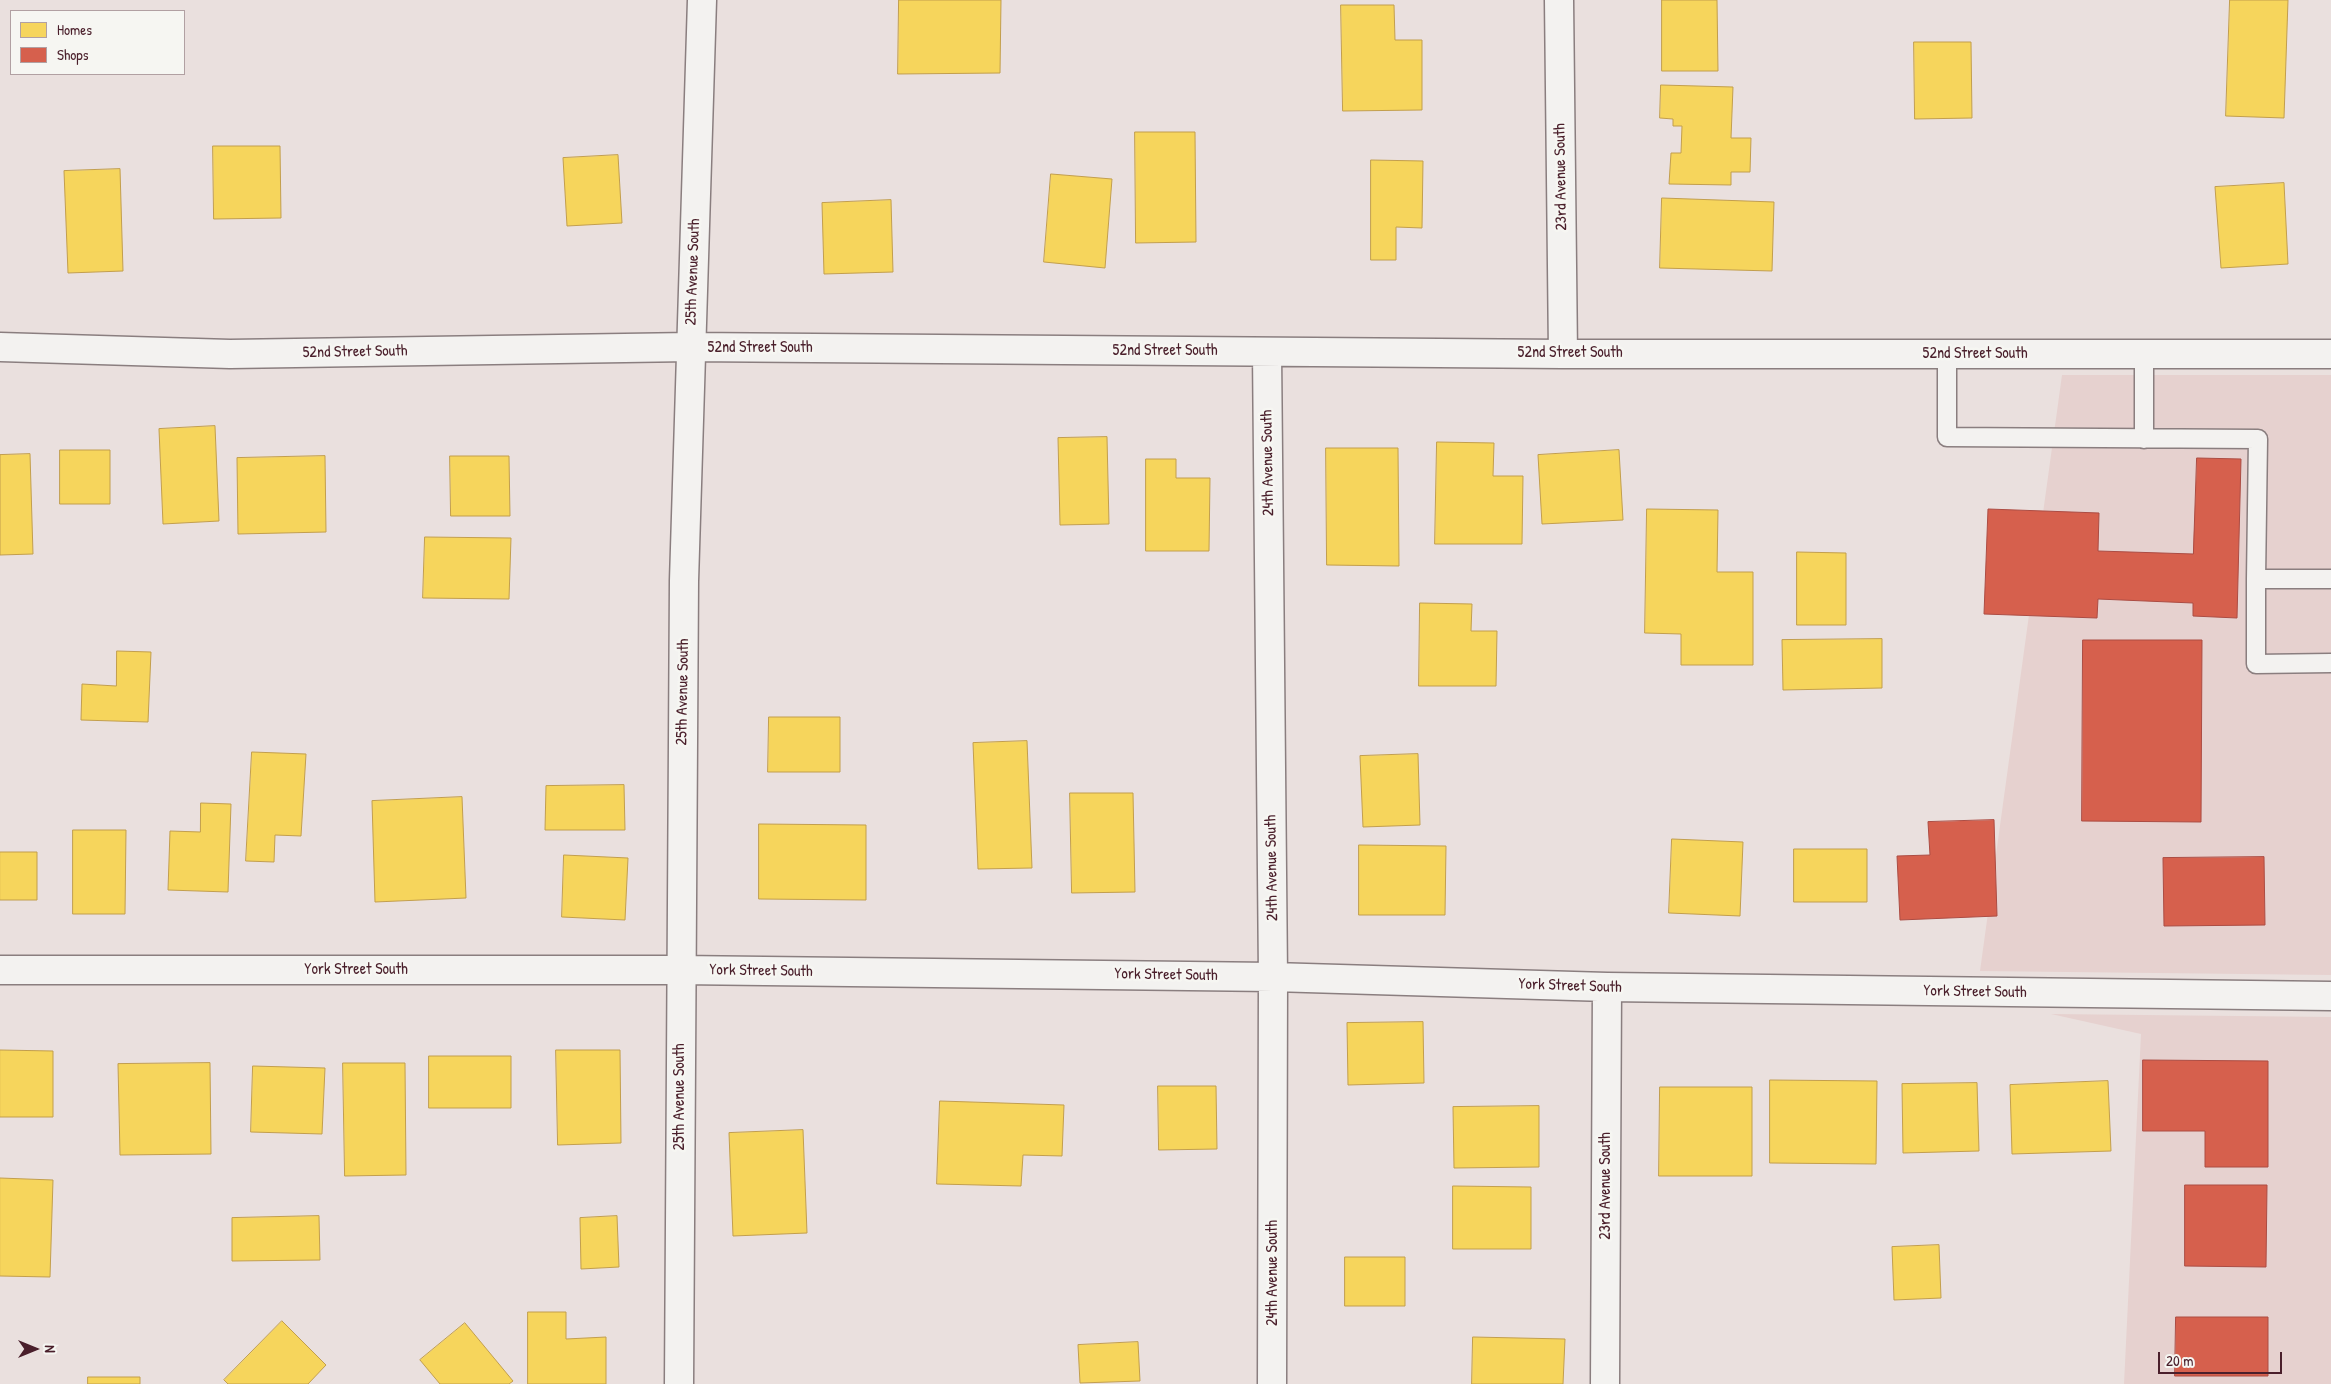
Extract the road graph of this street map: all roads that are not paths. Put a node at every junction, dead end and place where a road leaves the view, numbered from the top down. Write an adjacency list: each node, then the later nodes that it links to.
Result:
1 (702, 0): 4 (street, 25th Avenue South)
2 (1559, 0): 6 (street, 23rd Avenue South)
3 (0, 347): 4 (street, 52nd Street South)
4 (690, 348): 5 (street, 52nd Street South); 15 (street, 25th Avenue South)
5 (1267, 352): 6 (street, 52nd Street South); 16 (street, 24th Avenue South)
6 (1563, 354): 7 (street, 52nd Street South)
7 (1947, 354): 8 (street, 52nd Street South); 10 (lane)
8 (2144, 354): 9 (street, 52nd Street South); 10 (lane)
9 (2331, 354)
10 (2144, 439): 11 (lane)
11 (2256, 579): 12 (lane); 13 (lane)
12 (2331, 579)
13 (2331, 663)
14 (0, 970): 15 (street, York Street South)
15 (680, 970): 16 (street, York Street South); 19 (street, 25th Avenue South)
16 (1274, 977): 17 (street, York Street South); 20 (street, 24th Avenue South)
17 (1607, 987): 18 (street, York Street South); 21 (street, 23rd Avenue South)
18 (2331, 996)
19 (679, 1384)
20 (1272, 1384)
21 (1605, 1384)

